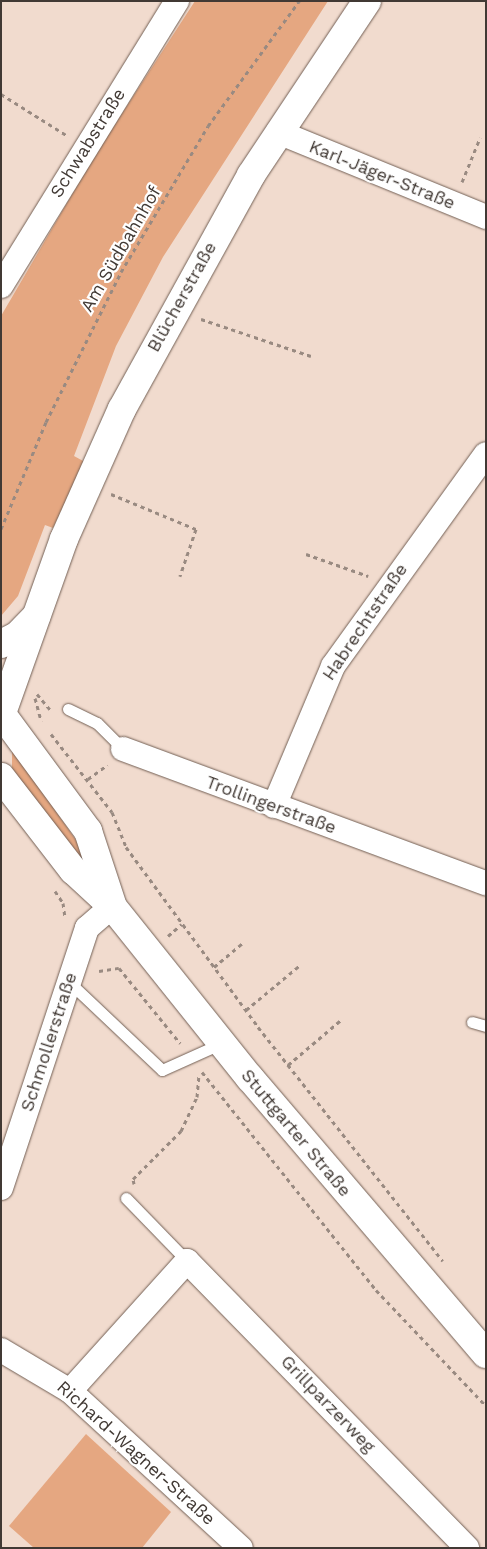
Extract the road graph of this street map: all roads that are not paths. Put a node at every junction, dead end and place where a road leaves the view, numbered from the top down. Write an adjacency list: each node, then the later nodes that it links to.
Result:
1 (177, 1): 5 (street, Schwabstraße)
2 (367, 1): 3 (main road, Blücherstraße)
3 (278, 132): 4 (street, Karl-Jäger-Straße); 7 (main road, Blücherstraße)
4 (486, 217)
5 (1, 286)
6 (486, 454): 13 (street, Habrechtstraße)
7 (38, 614): 8 (main road, Blücherstraße); 10 (main road, Blücherstraße)
8 (1, 644)
9 (68, 709): 11 (lane, Trollingerstraße)
10 (1, 713): 15 (main road, Stuttgarter Straße)
11 (123, 749): 13 (street, Trollingerstraße)
12 (1, 777): 15 (main road, Stuttgarter Straße)
13 (274, 806): 14 (street, Trollingerstraße)
14 (486, 883)
15 (112, 906): 16 (street, Schmollerstraße); 19 (main road, Stuttgarter Straße)
16 (72, 972): 19 (lane); 20 (street, Schmollerstraße)
17 (472, 1022): 18 (lane)
18 (486, 1026)
19 (222, 1043): 24 (main road, Stuttgarter Straße)
20 (1, 1188)
21 (126, 1198): 22 (lane, Grillparzerweg)
22 (187, 1260): 25 (street); 27 (street, Grillparzerweg)
23 (1, 1350): 25 (street, Richard-Wagner-Straße)
24 (486, 1354)
25 (70, 1391): 26 (street, Richard-Wagner-Straße)
26 (241, 1548)
27 (467, 1548)

